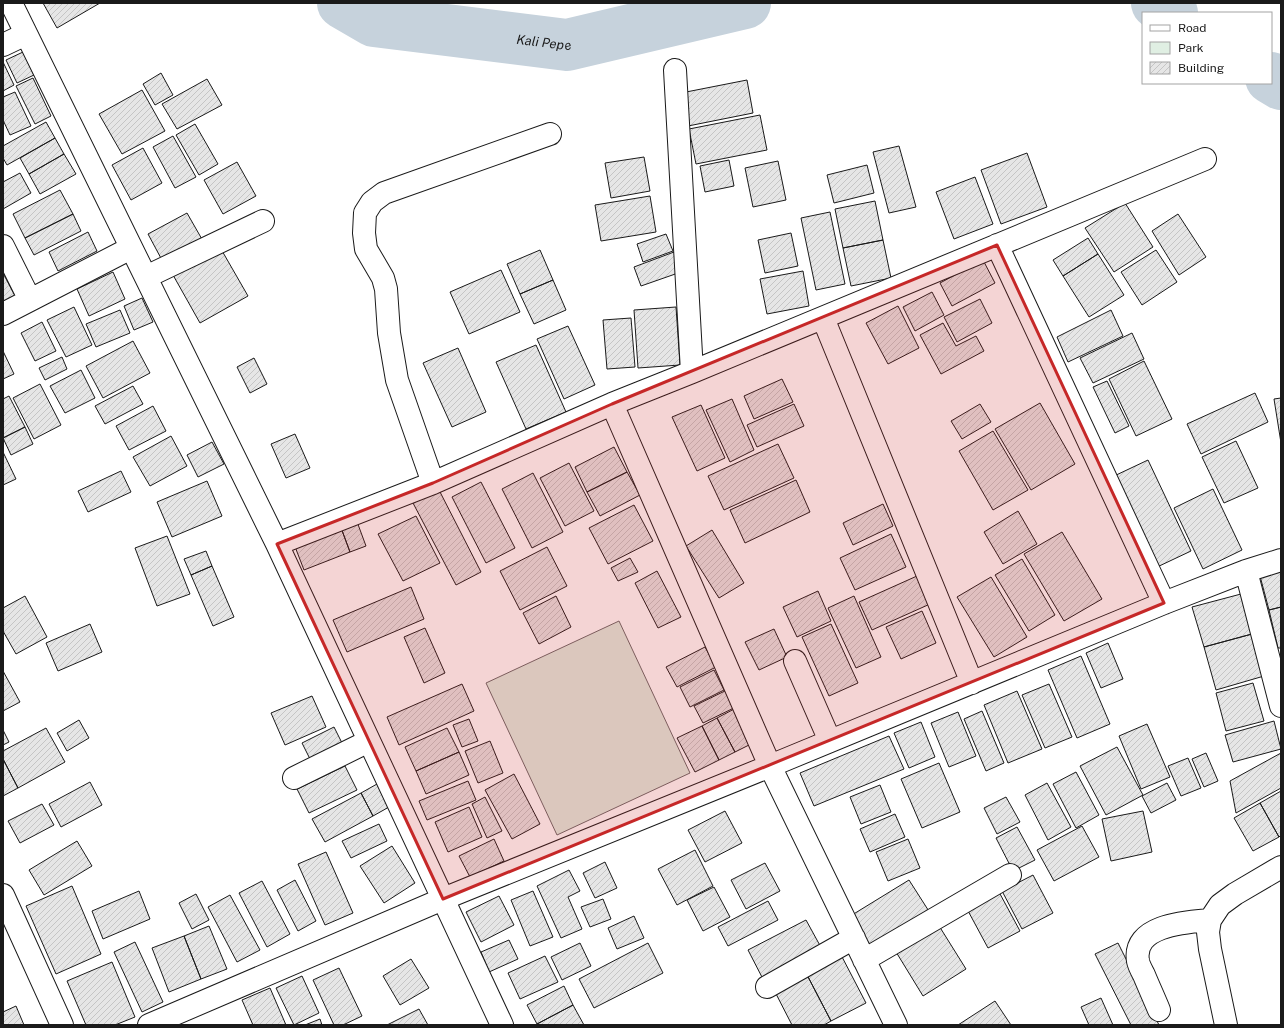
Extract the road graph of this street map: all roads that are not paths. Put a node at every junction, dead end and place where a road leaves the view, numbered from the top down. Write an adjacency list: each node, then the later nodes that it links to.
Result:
1 (11, 3): 2 (street)
2 (26, 34): 3 (street); 10 (street)
3 (3, 44)
4 (675, 70): 15 (street)
5 (550, 134): 17 (street)
6 (1205, 159): 8 (street)
7 (263, 221): 11 (street)
8 (997, 245): 14 (street); 21 (street)
9 (3, 246): 12 (street)
10 (131, 248): 11 (street); 12 (street)
11 (146, 278): 18 (street)
12 (30, 300): 13 (street)
13 (3, 314)
14 (823, 318): 15 (street); 23 (street)
15 (692, 372): 16 (street)
16 (612, 404): 17 (street); 27 (street)
17 (433, 483): 18 (street)
18 (277, 544): 25 (street)
19 (1281, 560): 20 (street)
20 (1246, 571): 21 (street); 24 (street)
21 (1164, 603): 23 (street)
22 (795, 661): 26 (street)
23 (972, 683): 26 (street)
24 (1281, 706)
25 (369, 741): 28 (street); 32 (street)
26 (830, 742): 27 (street)
27 (770, 766): 32 (street); 34 (street)
28 (294, 778)
29 (1281, 867): 33 (street)
30 (1010, 875): 35 (street)
31 (3, 895): 38 (street)
32 (443, 899): 39 (street); 40 (street)
33 (1210, 920): 37 (street); 42 (street)
34 (854, 938): 35 (street); 36 (street)
35 (864, 960): 41 (street)
36 (767, 987)
37 (1160, 1010)
38 (62, 1025)
39 (149, 1025)
40 (502, 1025)
41 (896, 1025)
42 (1226, 1025)

